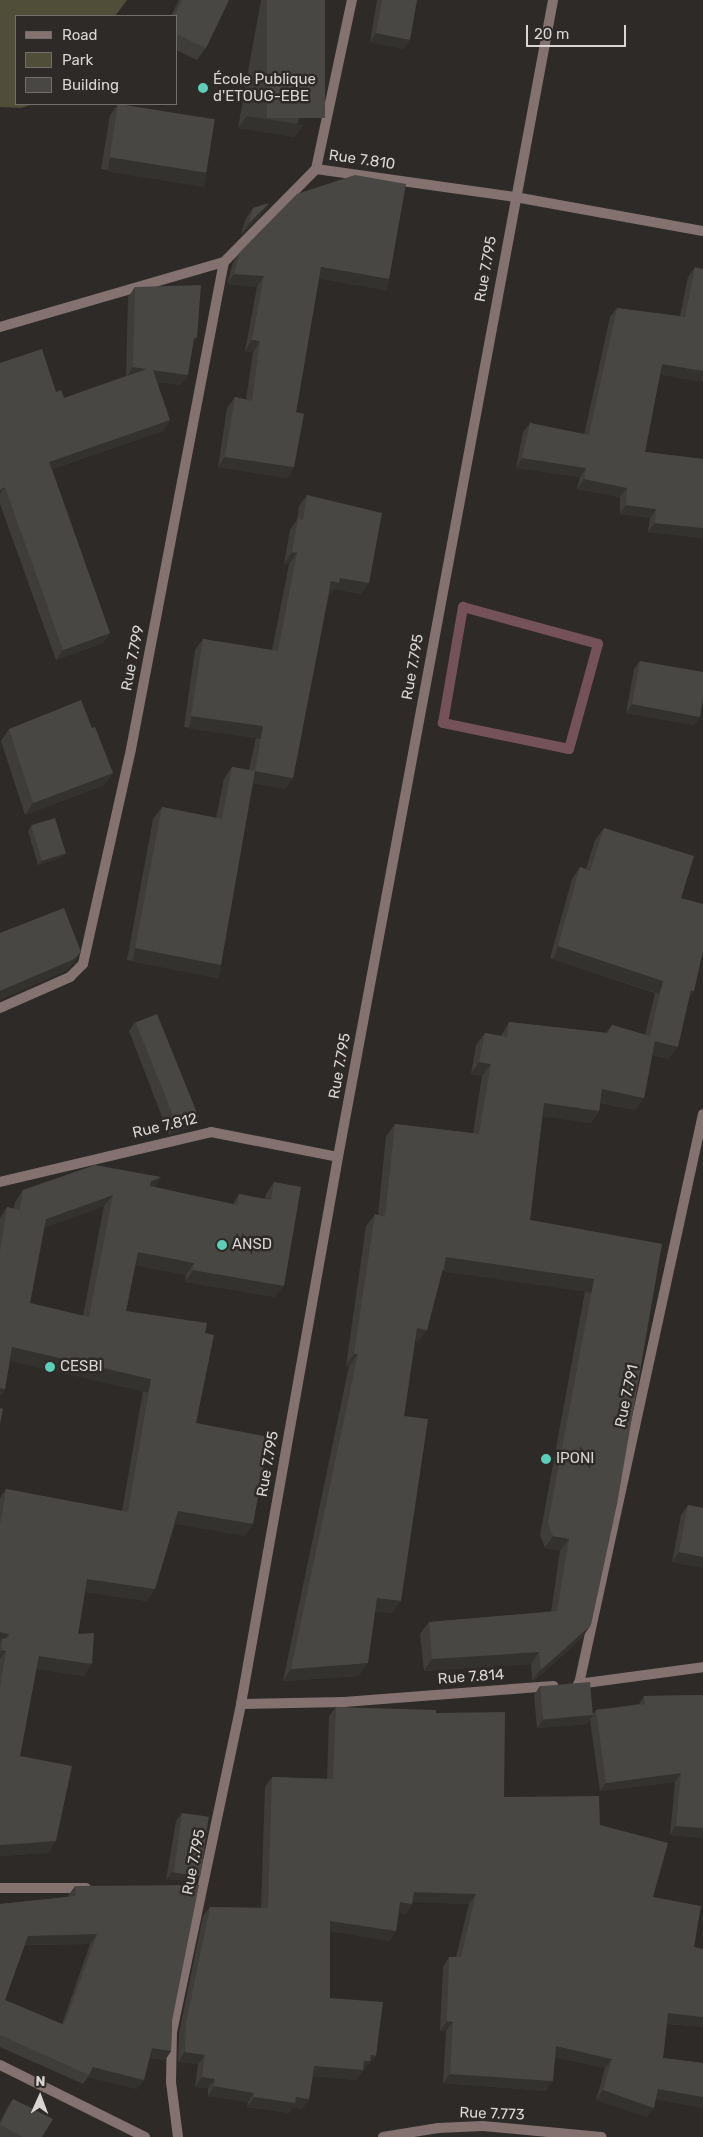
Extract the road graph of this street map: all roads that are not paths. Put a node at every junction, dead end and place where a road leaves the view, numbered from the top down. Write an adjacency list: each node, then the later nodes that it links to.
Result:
1 (352, 0): 3 (street)
2 (553, 0): 4 (street, Rue 7.795)
3 (316, 169): 4 (street, Rue 7.810); 6 (street, Rue 7.810)
4 (515, 197): 5 (street, Rue 7.810); 10 (street, Rue 7.795)
5 (703, 230)
6 (224, 262): 7 (street, Rue 7.810); 8 (street, Rue 7.799)
7 (0, 328)
8 (0, 1008)
9 (703, 1114): 13 (street, Rue 7.791)
10 (338, 1157): 11 (street, Rue 7.812); 14 (street, Rue 7.795)
11 (0, 1182)
12 (703, 1667): 13 (street, Rue 7.814)
13 (579, 1684): 14 (street, Rue 7.814)
14 (241, 1704): 19 (street, Rue 7.795)
15 (0, 1888): 16 (street)
16 (98, 1888)
17 (0, 2065): 18 (street)
18 (145, 2137)
19 (178, 2137)
20 (383, 2137): 21 (street, Rue 7.773)
21 (597, 2137): 22 (street, Rue 7.773)
22 (601, 2137)

